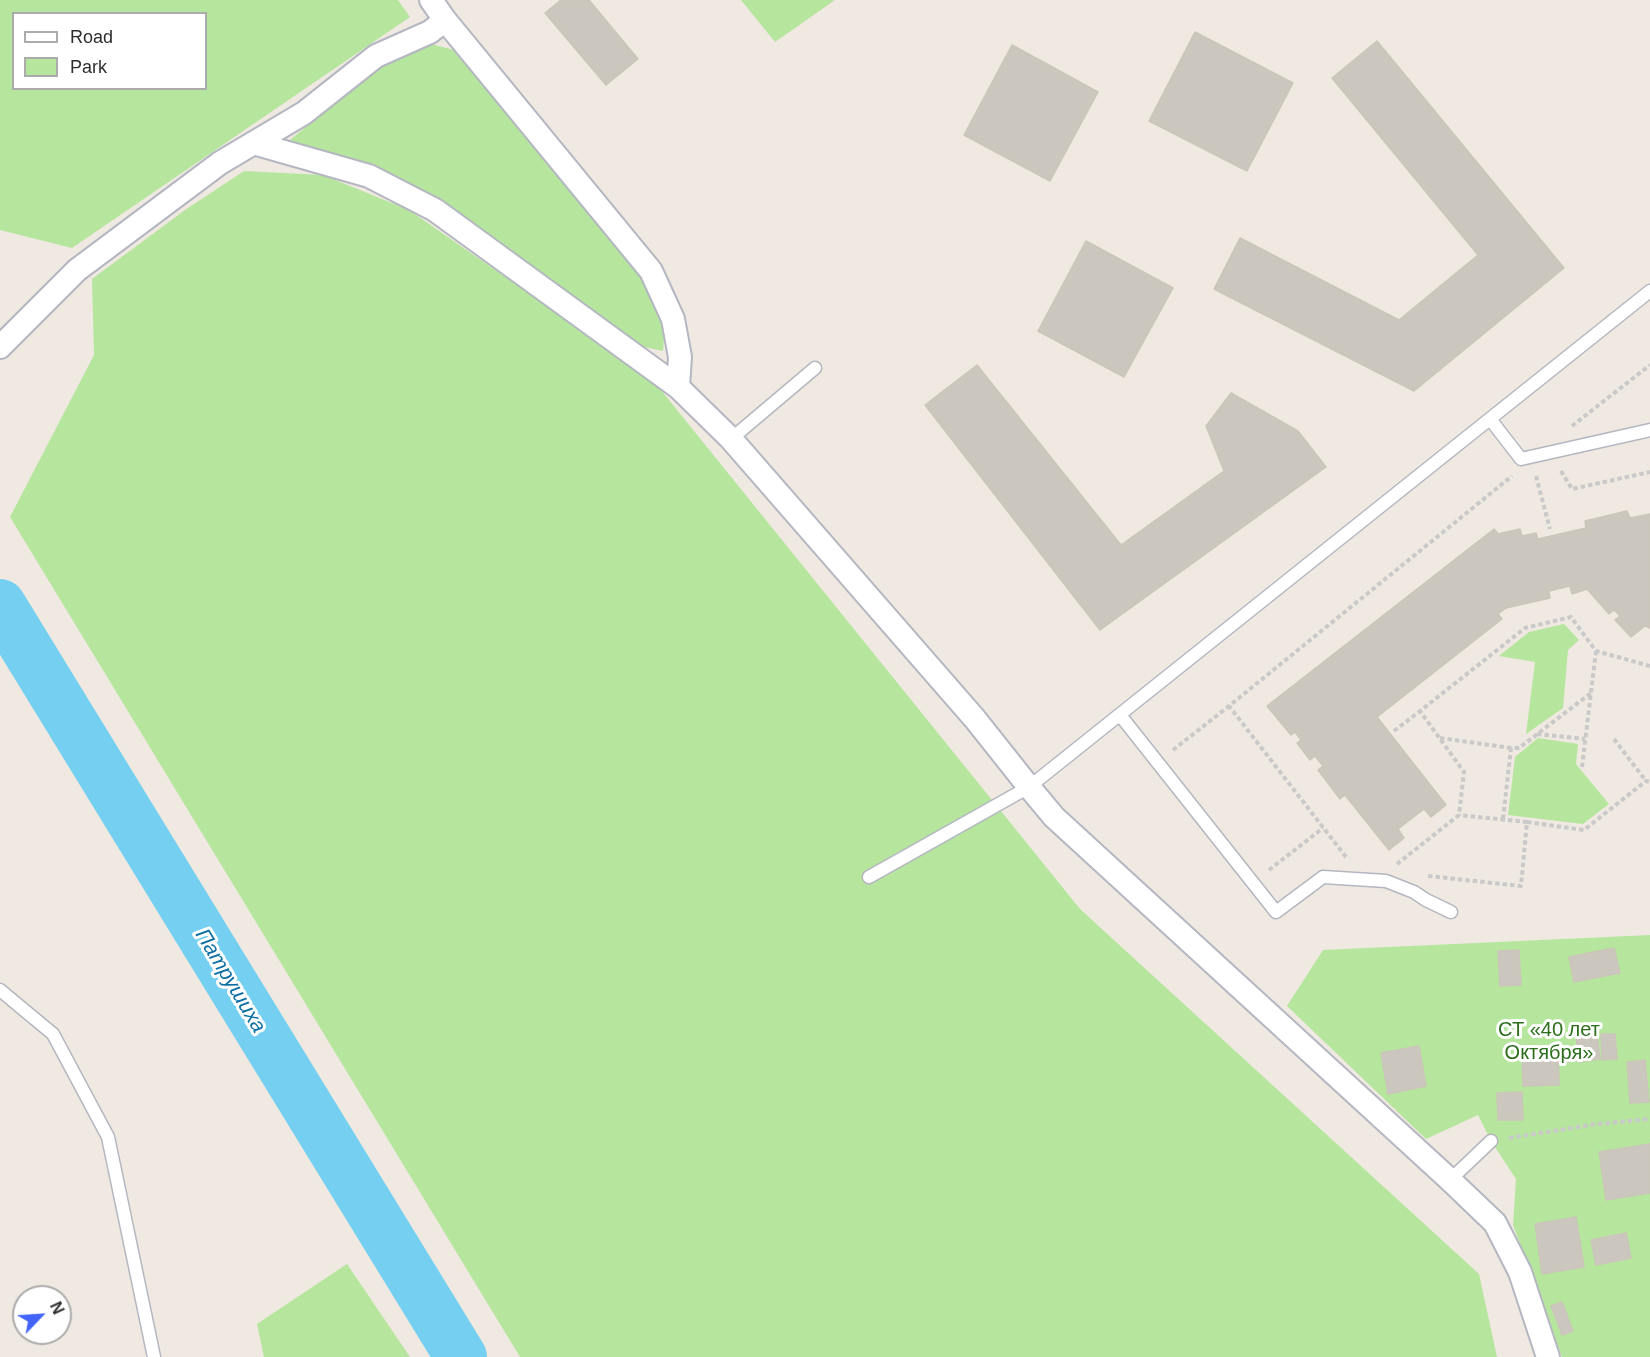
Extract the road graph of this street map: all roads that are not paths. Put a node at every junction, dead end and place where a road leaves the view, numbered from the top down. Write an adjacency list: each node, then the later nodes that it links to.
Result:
1 (431, 0): 2 (street)
2 (445, 20): 3 (street); 7 (street)
3 (253, 143): 5 (street); 7 (street)
4 (1650, 291): 8 (lane)
5 (0, 347)
6 (815, 368): 10 (lane)
7 (678, 387): 10 (street)
8 (1490, 419): 9 (lane); 11 (lane)
9 (1650, 430)
10 (731, 439): 12 (street)
11 (1120, 715): 12 (lane); 14 (lane)
12 (1029, 788): 13 (lane); 17 (street)
13 (868, 877)
14 (1451, 912)
15 (0, 990): 18 (lane)
16 (1491, 1141): 17 (lane)
17 (1450, 1180): 19 (street)
18 (154, 1357)
19 (1548, 1357)

